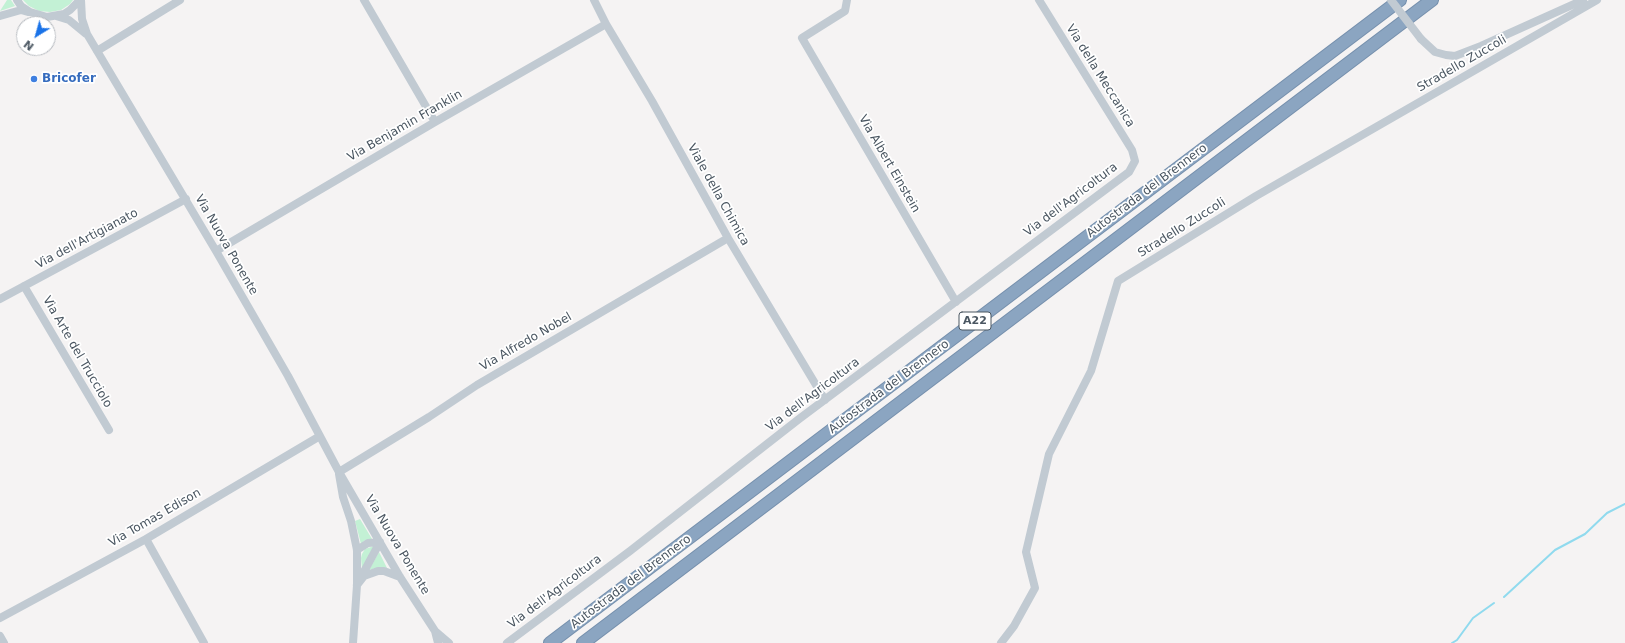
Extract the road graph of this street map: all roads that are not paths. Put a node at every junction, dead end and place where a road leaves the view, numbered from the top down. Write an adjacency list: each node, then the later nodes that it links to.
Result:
1 (17, 0): 13 (street)
2 (80, 0): 16 (street); 18 (street, Via Nuova Ponente)
3 (180, 0): 19 (street)
4 (364, 0): 20 (street)
5 (594, 0): 17 (street, Viale della Chimica)
6 (847, 0): 27 (street, Via Albert Einstein)
7 (1039, 0): 21 (street, Via della Meccanica)
8 (1391, 0): 11 (street, bridge)
9 (1400, 0): 48 (highway, Autostrada del Brennero / A22)
10 (1432, 0): 49 (highway, Autostrada del Brennero / A22)
11 (1583, 0)
12 (1596, 0): 50 (street, Stradello Zuccoli)
13 (30, 12): 14 (street); 15 (street)
14 (0, 16)
15 (38, 16)
16 (56, 16): 18 (street, Via Nuova Ponente)
17 (606, 24): 20 (street, Via Benjamin Franklin); 23 (street, Viale della Chimica)
18 (87, 34): 19 (street, Via Nuova Ponente)
19 (97, 51): 22 (street, Via Nuova Ponente)
20 (435, 122): 24 (street, Via Benjamin Franklin)
21 (1133, 166): 27 (street, Via dell'Agricoltura)
22 (186, 199): 24 (street, Via Nuova Ponente); 25 (street, Via dell'Artigianato)
23 (728, 238): 28 (street, Viale della Chimica); 31 (street, Via Alfredo Nobel)
24 (216, 251): 30 (street, Via Nuova Ponente)
25 (24, 286): 26 (street, Via dell'Artigianato); 29 (street, Via Arte del Trucciolo)
26 (0, 299)
27 (956, 302): 28 (street, Via dell'Agricoltura)
28 (825, 400): 47 (street, Via dell'Agricoltura)
29 (109, 430)
30 (320, 436): 31 (street, Via Nuova Ponente); 34 (street, Via Tomas Edison)
31 (339, 472): 32 (street, Via Nuova Ponente); 33 (street, Via Nuova Ponente)
32 (362, 512): 33 (street); 35 (street, Via Nuova Ponente)
33 (351, 521): 36 (street, Via Nuova Ponente)
34 (146, 539): 39 (street, Via Tomas Edison); 43 (street)
35 (380, 542): 36 (street); 37 (street, Via Nuova Ponente); 38 (street)
36 (357, 550): 38 (street, Via Nuova Ponente)
37 (400, 577): 38 (street); 40 (street, Via Nuova Ponente)
38 (357, 585): 44 (street, Via Nuova Ponente)
39 (0, 618)
40 (435, 631): 45 (street); 46 (street)
41 (0, 636): 42 (street)
42 (4, 643)
43 (204, 643)
44 (353, 643)
45 (438, 643)
46 (449, 643)
47 (507, 643)
48 (550, 643)
49 (583, 643)
50 (1001, 643)

